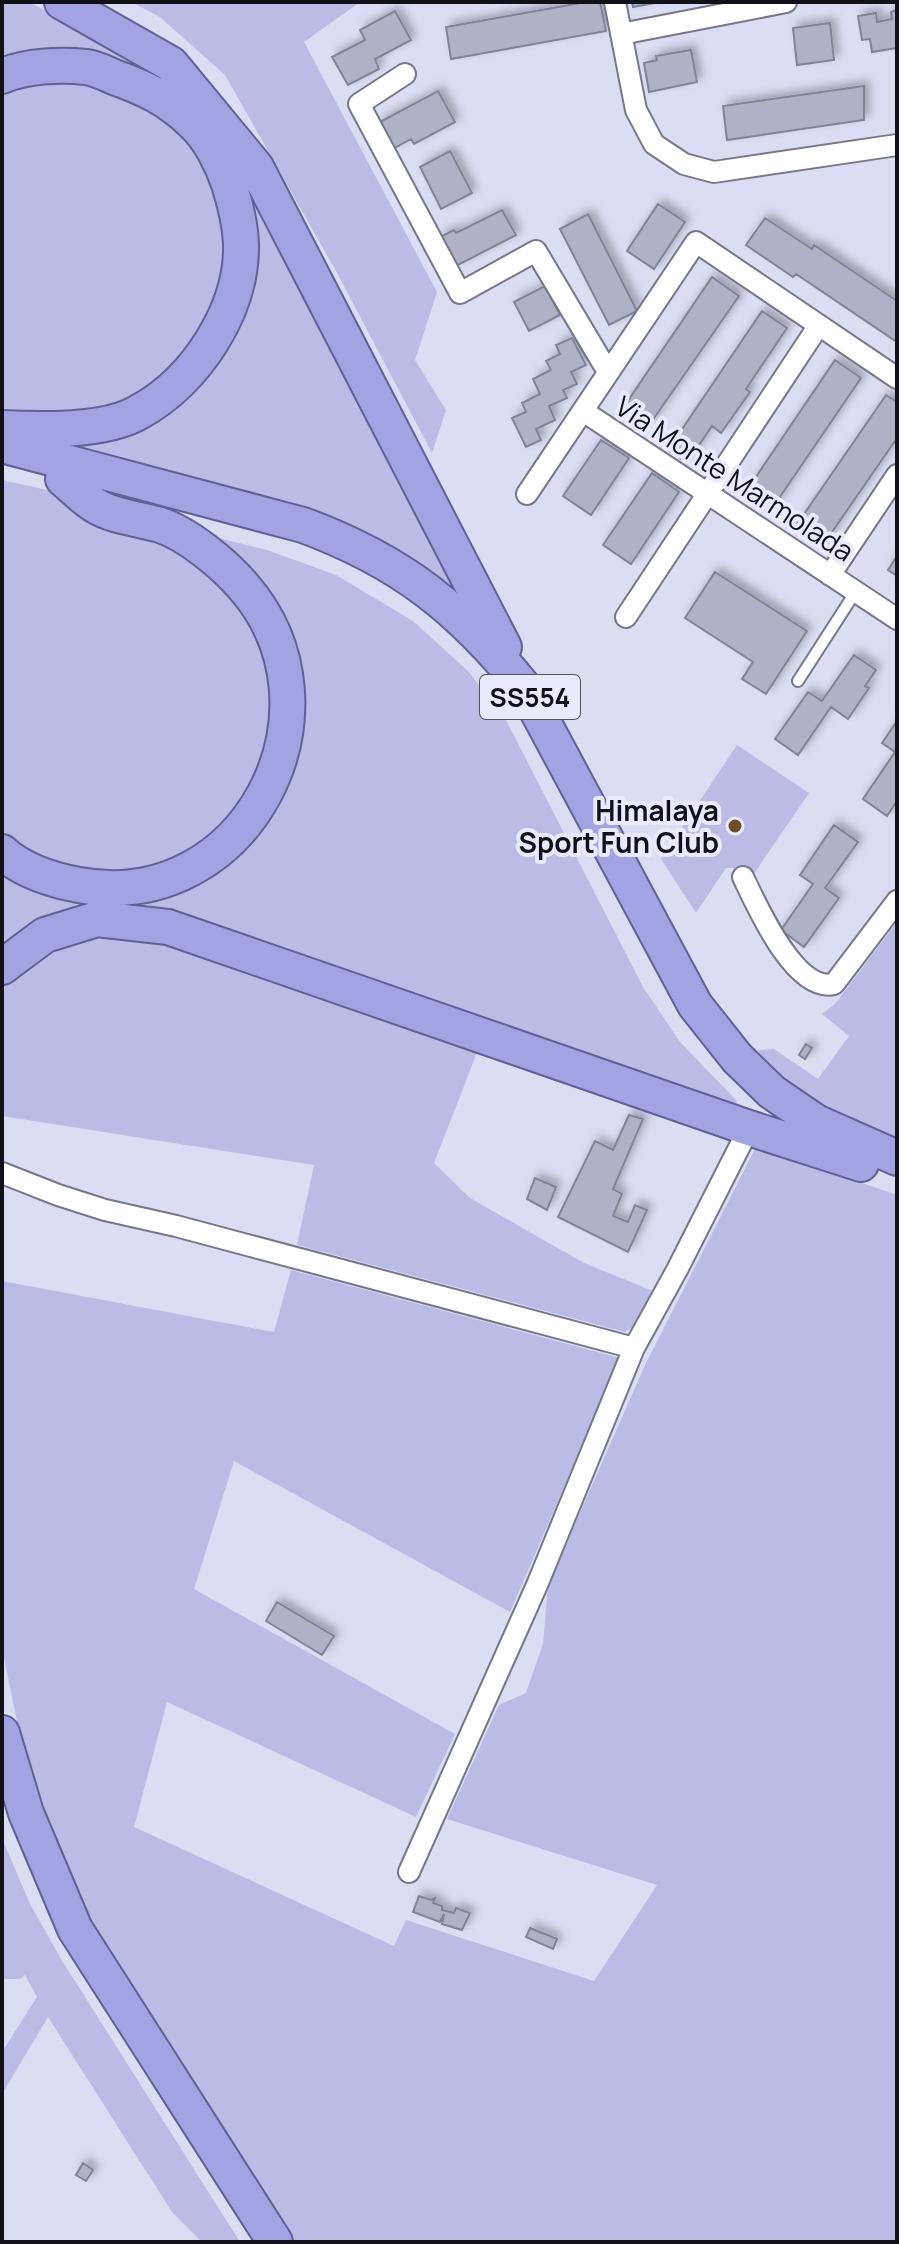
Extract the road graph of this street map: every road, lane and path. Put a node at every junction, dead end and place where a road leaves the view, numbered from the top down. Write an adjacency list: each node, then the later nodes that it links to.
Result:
1 (62, 2): 24 (highway)
2 (615, 2): 4 (street)
3 (781, 2): 4 (street)
4 (621, 34): 7 (street)
5 (405, 74): 9 (street)
6 (2, 76): 12 (highway)
7 (897, 145)
8 (819, 325): 9 (street); 10 (street); 17 (street)
9 (608, 372): 11 (street)
10 (897, 378)
11 (583, 411): 17 (street, Via Monte Marmolada); 18 (street)
12 (2, 428)
13 (2, 445): 24 (highway, SS554)
14 (2, 463): 16 (highway, SS554)
15 (897, 475): 19 (street)
16 (63, 479): 25 (highway); 31 (highway, SS554)
17 (708, 493): 19 (street, Via Monte Marmolada); 21 (street)
18 (527, 494)
19 (830, 575): 20 (street, Via Monte Marmolada)
20 (856, 591): 22 (street, Via Monte Marmolada); 23 (lane)
21 (626, 617)
22 (897, 619)
23 (798, 681)
24 (526, 690): 30 (highway, SS554)
25 (2, 852)
26 (743, 877): 27 (street)
27 (896, 904)
28 (2, 967): 29 (highway)
29 (749, 1128): 31 (highway); 34 (street)
30 (897, 1158)
31 (861, 1164): 33 (highway, SS554)
32 (2, 1173): 34 (street)
33 (897, 1176)
34 (634, 1348): 37 (street)
35 (2, 1733): 39 (highway)
36 (2, 1799): 38 (highway)
37 (409, 1872)
38 (253, 2242)
39 (275, 2242)

